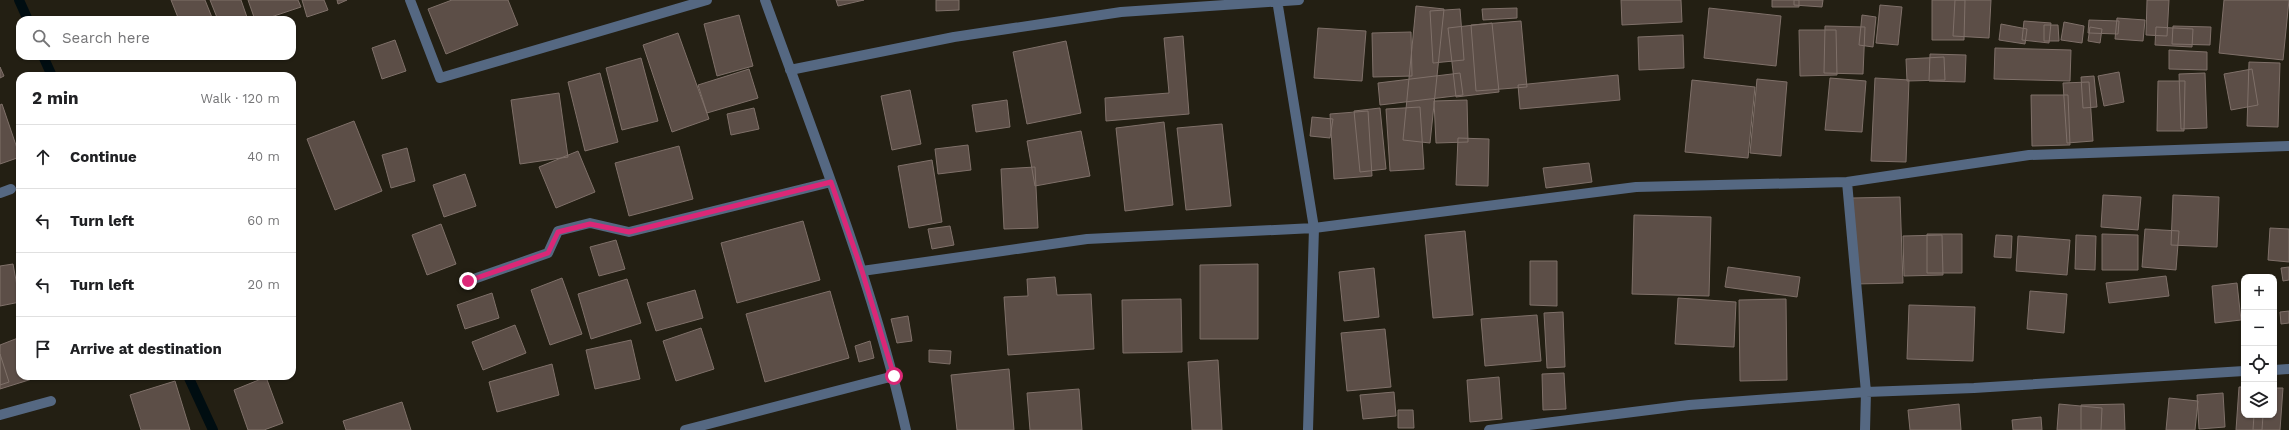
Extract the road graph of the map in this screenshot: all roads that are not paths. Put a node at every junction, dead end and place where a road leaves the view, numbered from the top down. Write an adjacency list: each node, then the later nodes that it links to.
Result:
1 (410, 0): 2 (street)
2 (707, 0)
3 (765, 0): 6 (street)
4 (1300, 0): 5 (street)
5 (1278, 2): 6 (street); 12 (street)
6 (790, 70): 8 (street)
7 (2289, 146): 9 (street)
8 (831, 182): 13 (street); 14 (street)
9 (1847, 182): 12 (street); 19 (street)
10 (10, 189): 11 (street)
11 (0, 192)
12 (1314, 228): 13 (street); 24 (street)
13 (862, 271): 18 (street)
14 (468, 281)
15 (2289, 369): 16 (street)
16 (2277, 370)
17 (2241, 371): 19 (street)
18 (894, 376): 22 (street); 23 (street)
19 (1866, 392): 25 (street); 26 (street)
20 (51, 401): 21 (street)
21 (0, 416)
22 (685, 430)
23 (906, 430)
24 (1308, 430)
25 (1489, 430)
26 (1865, 430)

